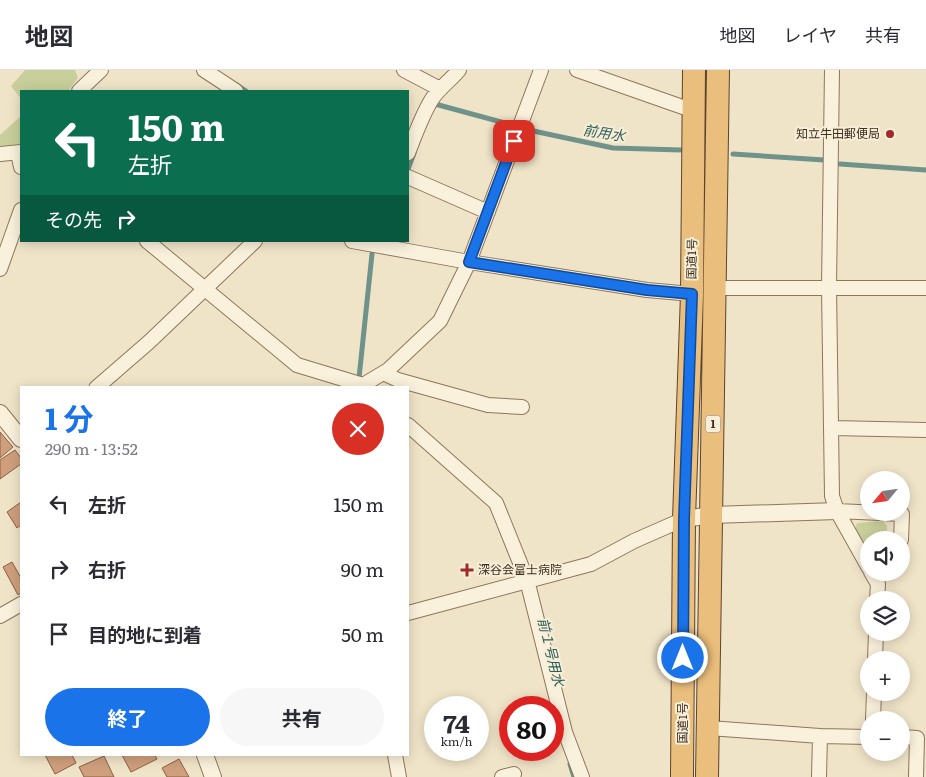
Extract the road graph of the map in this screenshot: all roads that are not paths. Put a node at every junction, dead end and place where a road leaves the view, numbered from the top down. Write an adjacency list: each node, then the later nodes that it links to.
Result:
1 (204, 70): 12 (street)
2 (404, 70): 10 (street)
3 (458, 70): 10 (street)
4 (541, 70): 18 (street)
5 (577, 70): 13 (street)
6 (694, 70): 13 (highway, 国道1号 / 1)
7 (718, 70): 26 (highway, 国道1号 / 1)
8 (832, 70): 25 (street)
9 (92, 72): 11 (street)
10 (440, 89): 14 (street)
11 (80, 90)
12 (234, 90)
13 (694, 111): 29 (highway, 国道1号 / 1)
14 (409, 151)
15 (19, 152): 16 (street)
16 (0, 154)
17 (409, 177): 18 (street)
18 (488, 212): 23 (street)
19 (20, 213): 24 (street)
20 (148, 242): 28 (street)
21 (254, 242): 28 (street)
22 (358, 242): 23 (street)
23 (469, 262): 29 (street); 30 (street)
24 (0, 269)
25 (830, 287): 26 (street); 27 (street); 37 (street)
26 (716, 288): 41 (highway, 国道1号 / 1)
27 (926, 288)
28 (203, 289): 31 (street); 32 (street)
29 (692, 294): 42 (highway, 国道1号 / 1)
30 (383, 373): 33 (street); 34 (street)
31 (98, 386)
32 (360, 386)
33 (364, 386)
34 (522, 407)
35 (0, 413): 39 (street)
36 (409, 425): 45 (street)
37 (832, 428): 38 (street); 40 (street)
38 (926, 430)
39 (20, 438)
40 (837, 512): 41 (street); 43 (street); 44 (street)
41 (712, 515): 42 (street); 49 (highway, 国道1号 / 1)
42 (684, 519): 45 (street); 58 (highway, 国道1号 / 1)
43 (901, 531)
44 (860, 552)
45 (528, 580): 47 (street); 57 (street)
46 (20, 605): 48 (street)
47 (409, 613)
48 (0, 616)
49 (709, 728): 50 (street); 59 (highway, 国道1号 / 1)
50 (820, 736): 51 (street); 60 (street)
51 (860, 737)
52 (910, 738): 61 (street)
53 (205, 756): 55 (street)
54 (395, 756): 56 (street)
55 (213, 777)
56 (399, 777)
57 (582, 777)
58 (682, 777)
59 (708, 777)
60 (819, 777)
61 (916, 777)

